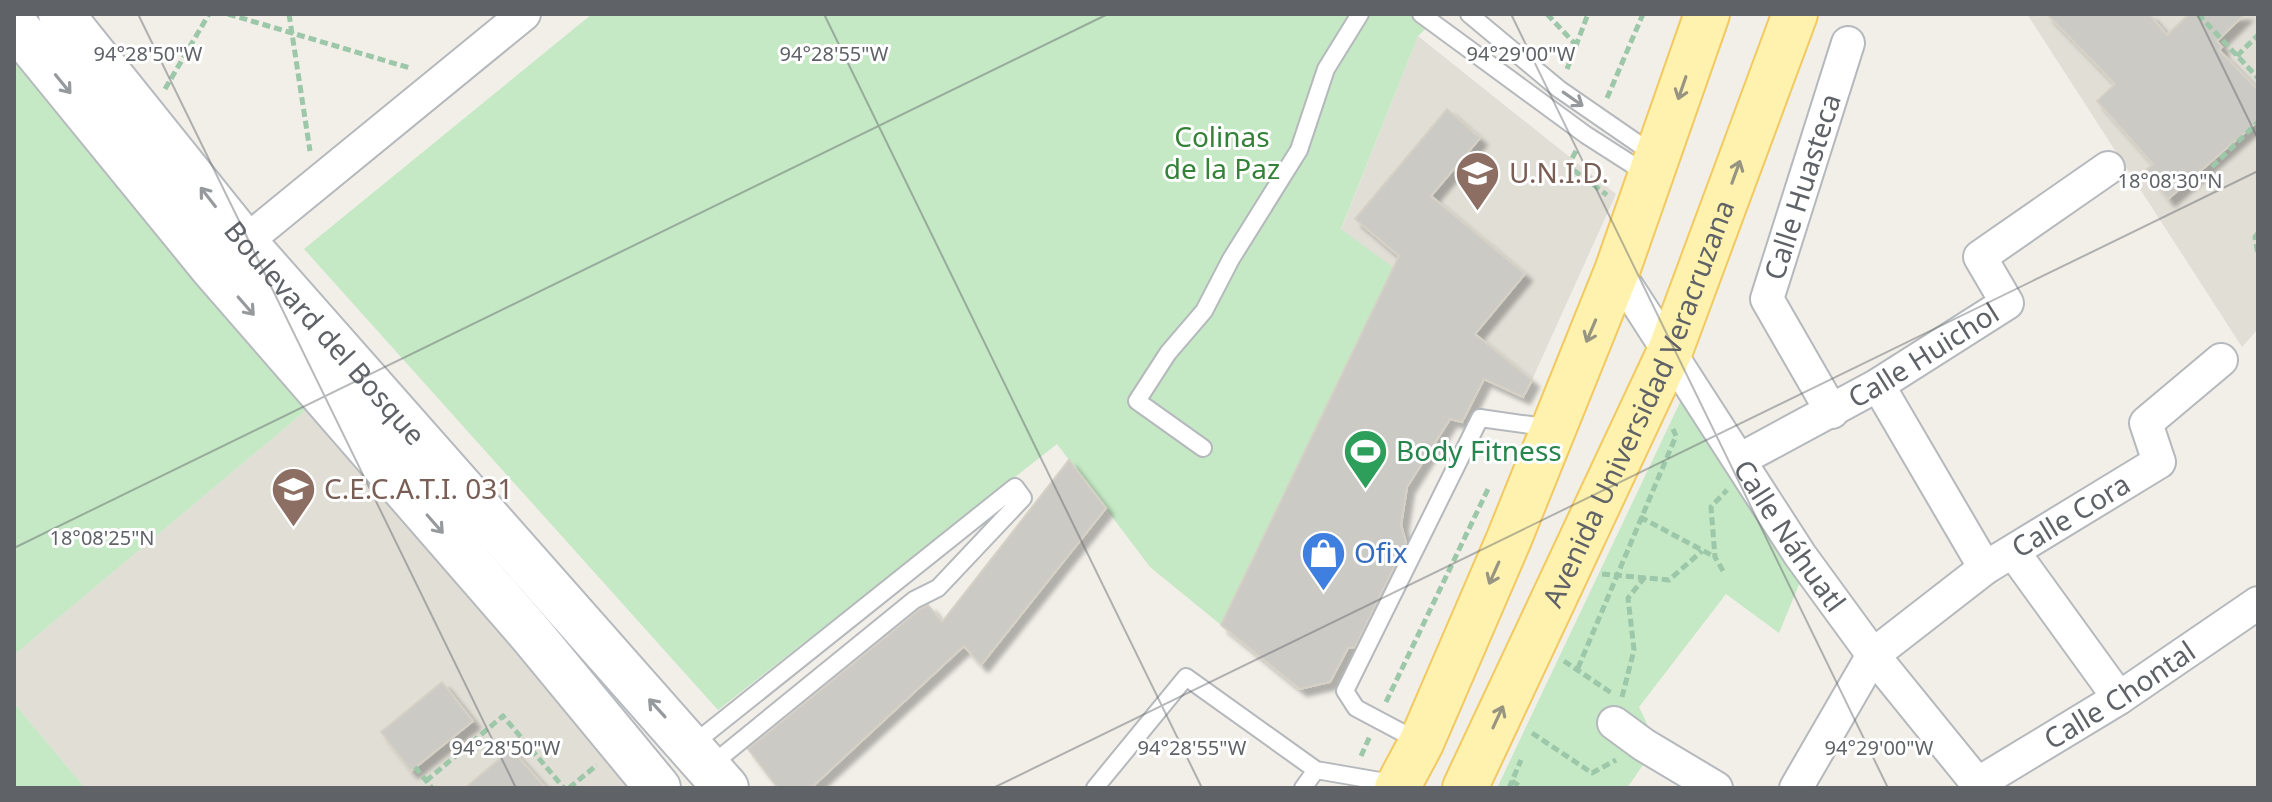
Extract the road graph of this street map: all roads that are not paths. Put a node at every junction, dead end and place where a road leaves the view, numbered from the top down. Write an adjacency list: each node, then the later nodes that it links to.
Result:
1 (61, 14): 12 (main road, Boulevard del Bosque, one-way to 1)
2 (524, 14): 12 (street)
3 (1360, 14): 19 (lane)
4 (1421, 14): 10 (lane)
5 (1469, 14): 10 (lane, one-way to 10)
6 (1707, 14): 10 (main road, one-way to 10)
7 (1795, 14): 14 (main road, Avenida Universidad Veracruzana, one-way to 7)
8 (14, 24): 12 (main road, Boulevard del Bosque, one-way to 12)
9 (1848, 43): 17 (street, Calle Huasteca)
10 (1655, 167): 13 (main road)
11 (2108, 168): 16 (street, Calle Huichol)
12 (228, 255): 33 (main road, Boulevard del Bosque, one-way to 12); 37 (main road, Boulevard del Bosque, one-way to 37)
13 (1617, 271): 14 (street, Calle Náhuatl); 18 (main road, one-way to 18)
14 (1670, 351): 20 (street, Calle Náhuatl); 41 (main road, Avenida Universidad Veracruzana, one-way to 14)
15 (2221, 360): 21 (street, Calle Cora)
16 (1878, 385): 17 (street, Calle Huichol); 22 (street)
17 (1832, 412): 20 (street, Calle Huichol)
18 (1553, 428): 26 (main road, one-way to 26); 32 (lane)
19 (1203, 448)
20 (1743, 464): 27 (street, Calle Náhuatl)
21 (2014, 553): 22 (street, Calle Cora); 30 (street)
22 (1985, 568): 27 (street, Calle Cora)
23 (2258, 603): 30 (street, Calle Chontal)
24 (863, 609): 25 (lane); 25 (lane); 28 (lane)
25 (880, 628): 29 (lane)
26 (1460, 649): 32 (main road); 40 (main road)
27 (1873, 655): 36 (street, Calle Náhuatl); 43 (street)
28 (800, 659): 29 (lane); 33 (lane)
29 (817, 679): 33 (lane)
30 (2119, 698): 36 (street, Calle Chontal)
31 (1614, 723): 42 (street)
32 (1421, 743): 35 (main road)
33 (708, 767)
34 (1316, 770): 35 (lane); 38 (lane); 39 (lane)
35 (1398, 786)
36 (1979, 786)
37 (658, 788)
38 (1095, 788)
39 (1303, 788)
40 (1453, 788)
41 (1465, 788)
42 (1716, 788)
43 (1796, 788)

